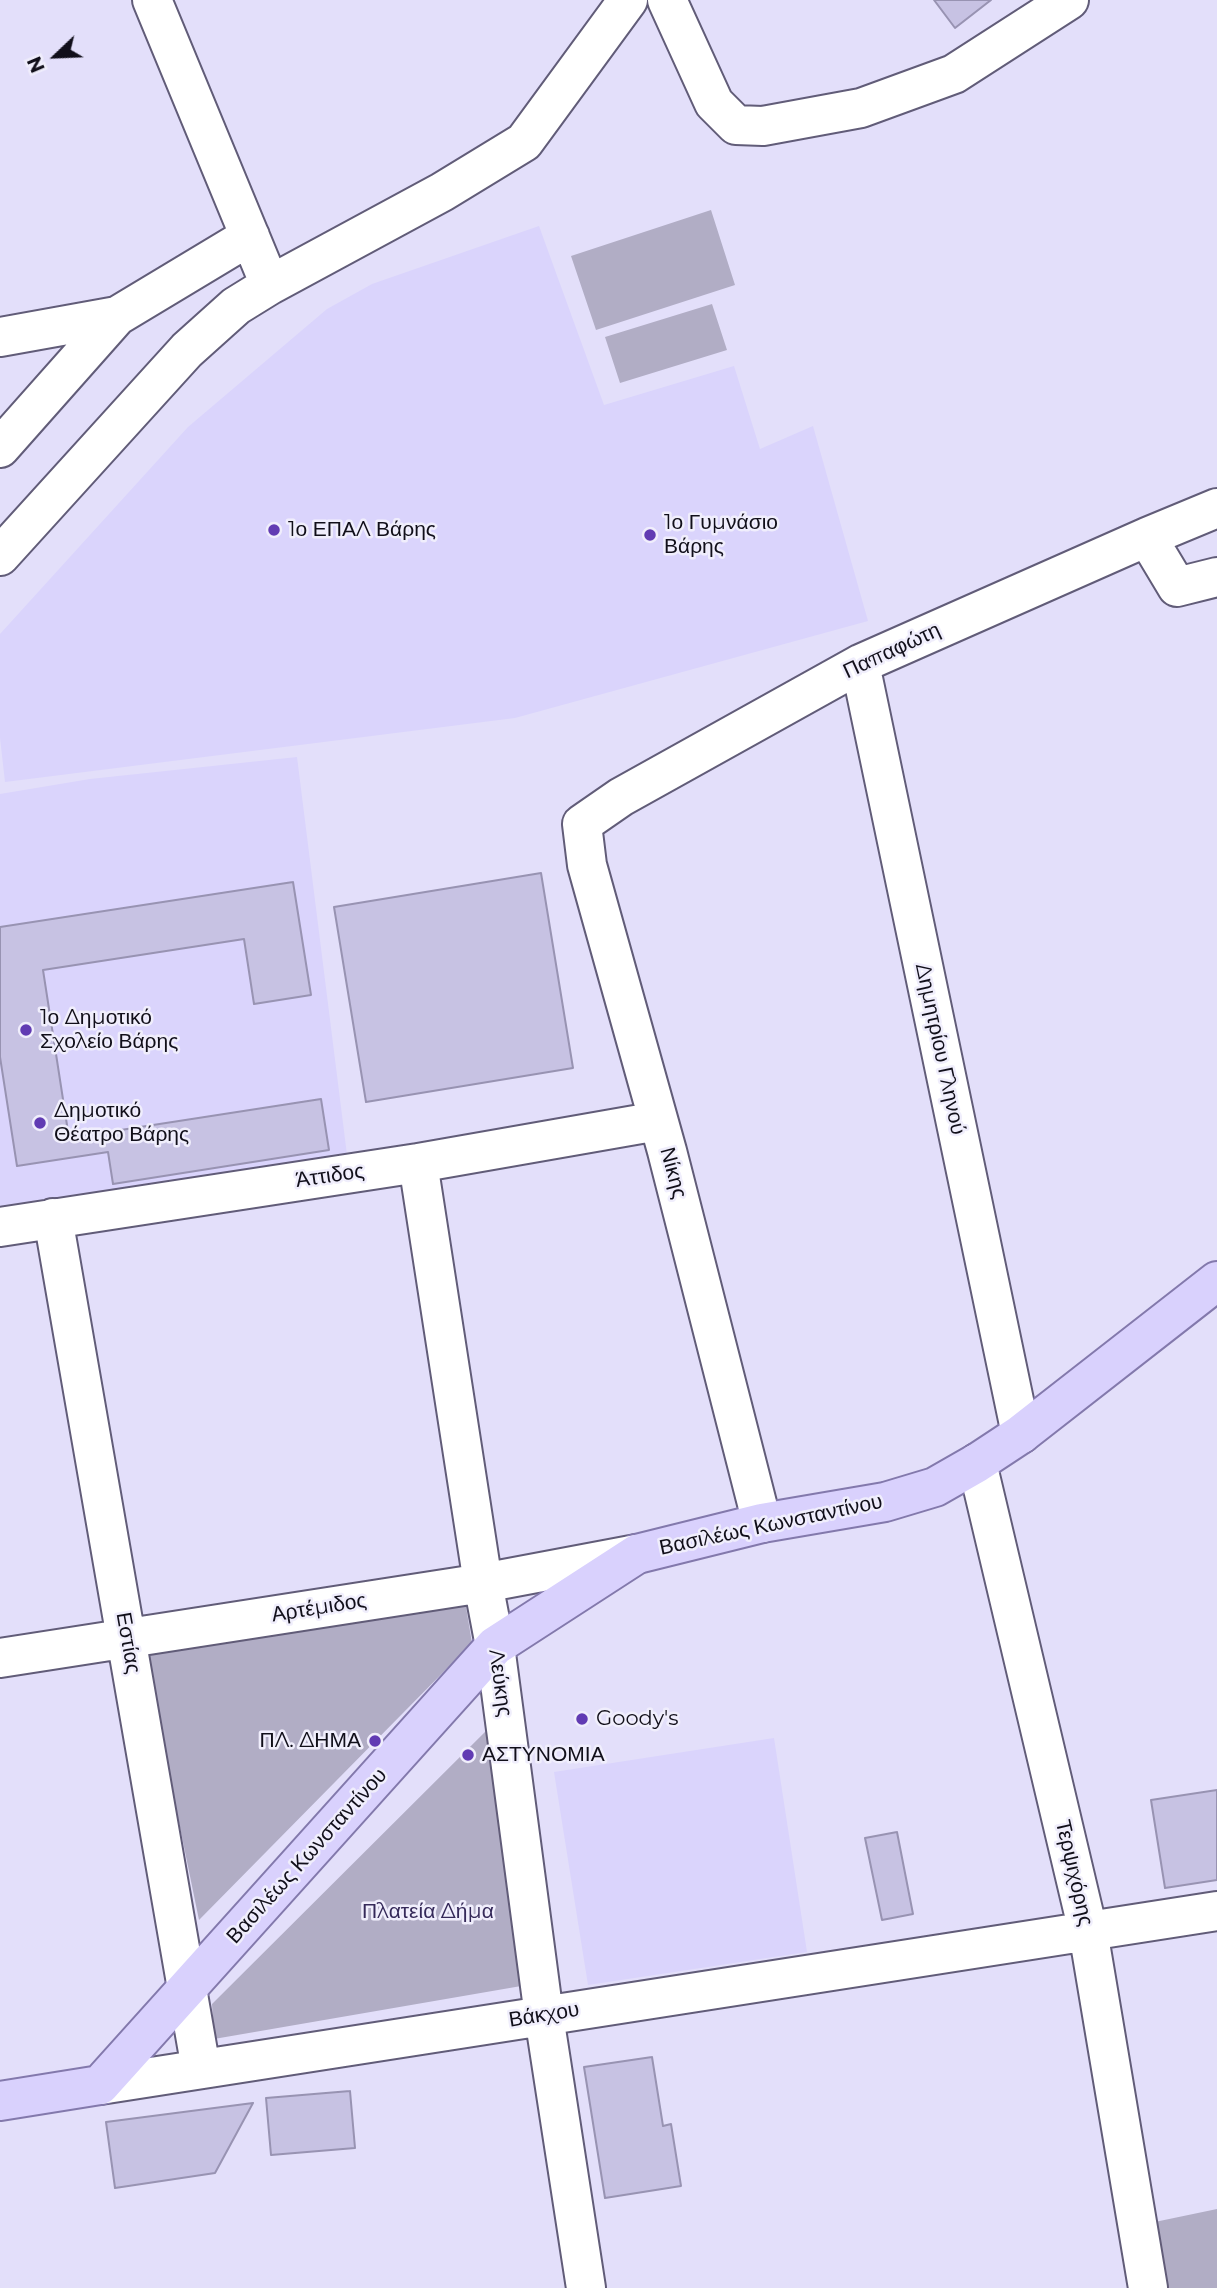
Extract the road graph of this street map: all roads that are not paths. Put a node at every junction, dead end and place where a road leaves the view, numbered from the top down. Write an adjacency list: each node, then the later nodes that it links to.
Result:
1 (152, 0): 5 (street)
2 (628, 0): 6 (street)
3 (667, 0): 4 (street)
4 (1069, 0)
5 (250, 236): 6 (street); 7 (street)
6 (270, 285): 12 (street)
7 (117, 316): 8 (street); 9 (street)
8 (0, 337)
9 (0, 448)
10 (1217, 508): 11 (street, Παπαφώτη)
11 (1147, 537): 13 (street); 14 (street, Παπαφώτη)
12 (0, 556)
13 (1217, 578)
14 (860, 664): 15 (street, Παπαφώτη); 21 (street, Δημητρίου Γληνού)
15 (582, 824): 16 (street, Νίκης)
16 (658, 1121): 17 (street, Άττιδος); 23 (street, Νίκης)
17 (418, 1163): 18 (street, Άττιδος); 25 (street, Λεύκης)
18 (53, 1218): 19 (street, Άττιδος); 26 (street, Εστίας)
19 (0, 1227)
20 (1217, 1280): 21 (main road, Βασιλέως Κωνσταντίνου)
21 (1021, 1434): 22 (main road, Βασιλέως Κωνσταντίνου)
22 (976, 1463): 23 (main road, Βασιλέως Κωνσταντίνου); 30 (street, Τερψιχόρης)
23 (762, 1523): 24 (main road, Βασιλέως Κωνσταντίνου)
24 (637, 1554): 25 (street, Αρτέμιδος); 27 (main road, Βασιλέως Κωνσταντίνου)
25 (483, 1583): 26 (street, Αρτέμιδος); 27 (street, Λεύκης)
26 (127, 1637): 28 (street, Αρτέμιδος); 31 (street, Εστίας)
27 (495, 1646): 31 (main road, Βασιλέως Κωνσταντίνου); 32 (street, Λεύκης)
28 (0, 1658)
29 (1217, 1911): 30 (street, Βάκχου)
30 (1088, 1931): 32 (street, Βάκχου); 37 (street, Τερψιχόρης)
31 (186, 1991): 33 (street, Εστίας); 34 (main road, Βασιλέως Κωνσταντίνου)
32 (544, 2015): 33 (street, Βάκχου); 36 (street, Λεύκης)
33 (201, 2069): 34 (street, Βάκχου)
34 (100, 2085): 35 (main road, Βάκχου)
35 (0, 2101)
36 (586, 2288)
37 (1148, 2288)

